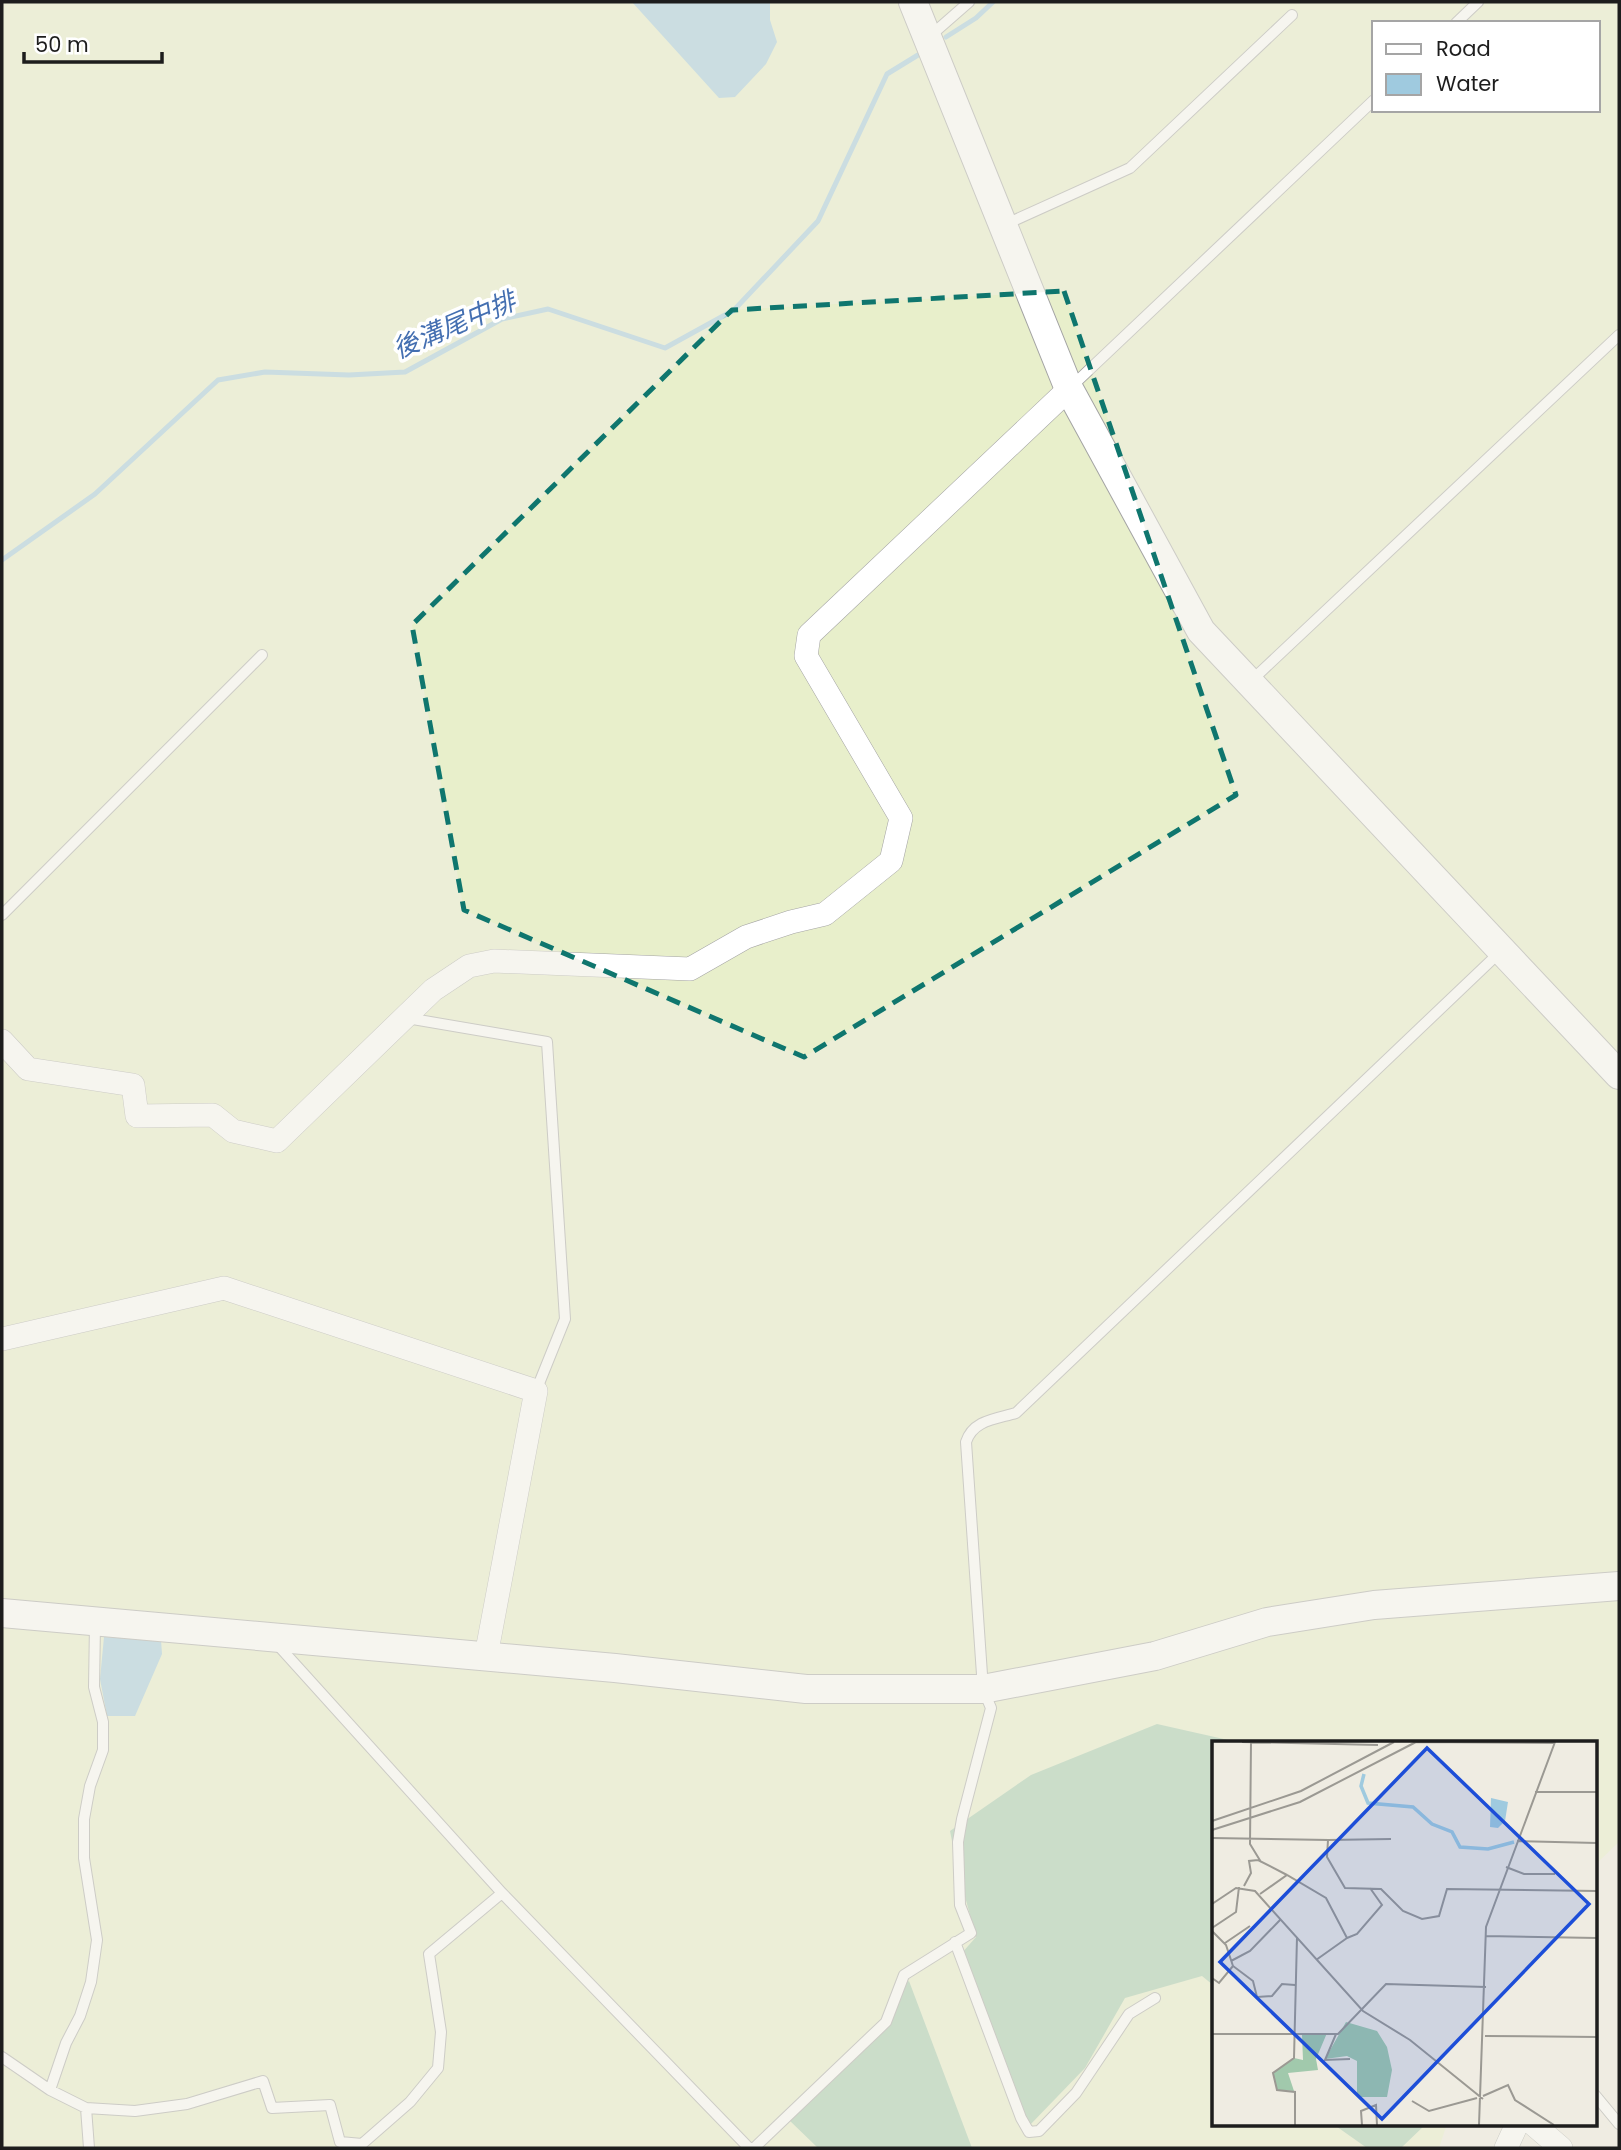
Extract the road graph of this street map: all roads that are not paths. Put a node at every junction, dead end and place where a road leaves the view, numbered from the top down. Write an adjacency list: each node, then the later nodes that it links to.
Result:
1 (914, 2): 6 (street)
2 (969, 2): 6 (lane)
3 (1478, 2): 5 (lane)
4 (1292, 15): 8 (lane)
5 (1458, 21)
6 (929, 37): 8 (street)
7 (1372, 102): 10 (lane)
8 (1004, 225): 10 (street)
9 (1619, 335): 12 (lane)
10 (1069, 389): 12 (street); 15 (street)
11 (262, 655): 13 (lane)
12 (1249, 683): 14 (street)
13 (2, 915)
14 (1502, 950): 17 (street); 25 (lane)
15 (404, 1017): 16 (street); 19 (lane)
16 (2, 1041)
17 (1619, 1075)
18 (2, 1339): 19 (street)
19 (536, 1391): 24 (street)
20 (1619, 1586): 25 (street)
21 (2, 1613): 22 (street)
22 (95, 1622): 23 (street); 30 (lane)
23 (270, 1635): 24 (street); 26 (lane)
24 (486, 1656): 25 (street)
25 (983, 1689): 27 (lane)
26 (502, 1893): 32 (lane); 37 (lane)
27 (956, 1942): 28 (lane); 38 (lane)
28 (1155, 1998)
29 (2, 2057): 30 (lane)
30 (50, 2090): 32 (lane)
31 (1596, 2096): 33 (lane)
32 (86, 2108): 36 (lane)
33 (1619, 2124)
34 (1516, 2126): 39 (street)
35 (1534, 2126): 40 (street)
36 (89, 2148)
37 (749, 2148)
38 (754, 2148)
39 (1506, 2148)
40 (1561, 2148)

